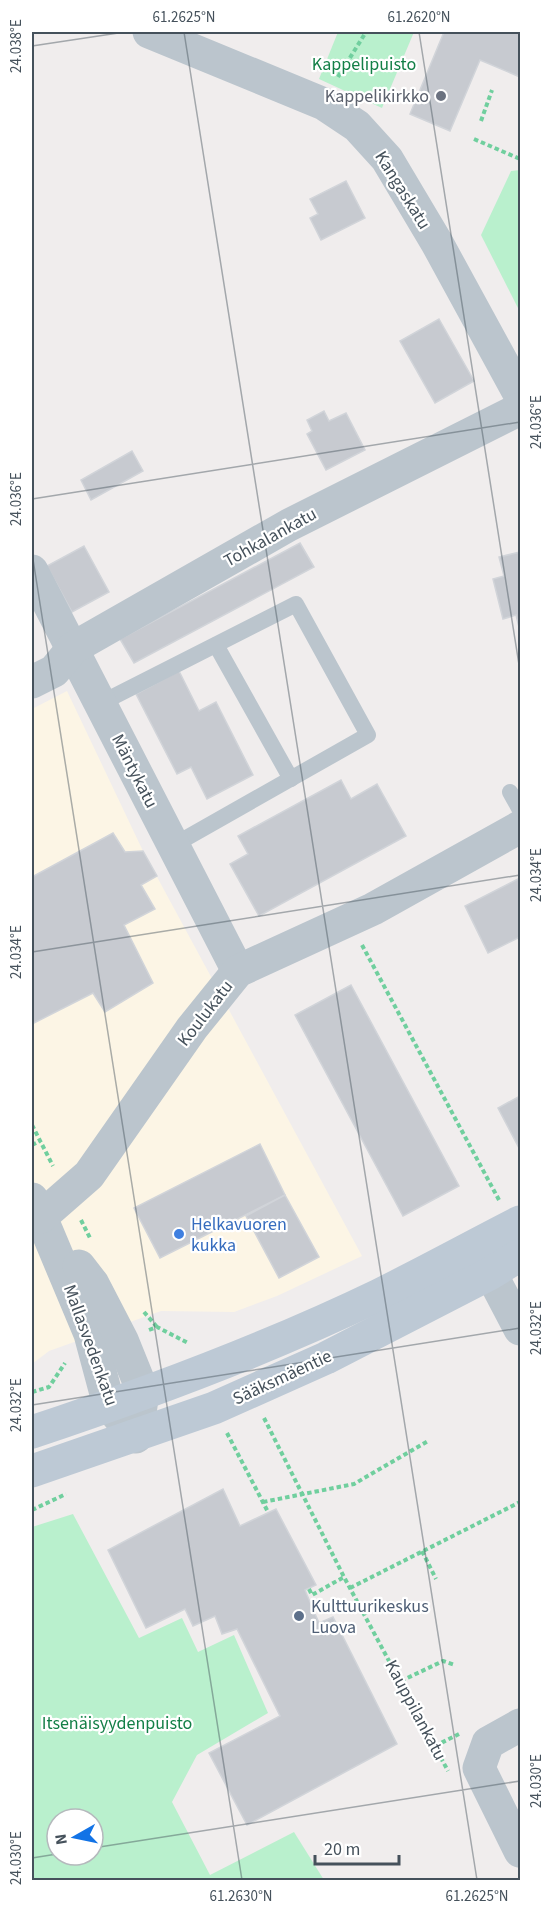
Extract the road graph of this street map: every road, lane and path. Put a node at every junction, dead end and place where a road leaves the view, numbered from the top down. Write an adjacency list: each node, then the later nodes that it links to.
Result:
1 (149, 32): 4 (street, Kangaskatu)
2 (366, 32): 4 (path)
3 (492, 90): 5 (path)
4 (324, 104): 8 (street, Kangaskatu)
5 (481, 121)
6 (474, 139): 7 (path)
7 (520, 159)
8 (520, 395)
9 (520, 409): 12 (street, Tohkalankatu)
10 (32, 570): 12 (street, Mäntykatu)
11 (216, 645): 14 (lane); 15 (lane); 15 (lane)
12 (73, 648): 13 (street, Tohkalankatu); 14 (street, Mäntykatu)
13 (32, 682)
14 (101, 703): 19 (street, Mäntykatu)
15 (291, 779): 19 (lane)
16 (510, 792): 17 (lane)
17 (520, 810)
18 (520, 827): 21 (street, Koulukatu)
19 (174, 845): 21 (street, Mäntykatu)
20 (362, 944): 27 (path)
21 (238, 971): 25 (street, Koulukatu)
22 (32, 1125): 23 (path)
23 (40, 1141): 24 (path); 25 (path)
24 (32, 1145)
25 (68, 1194): 26 (street, Koulukatu); 28 (path)
26 (36, 1208): 36 (street, Mallasvedenkatu)
27 (511, 1214): 29 (main road, Sääksmäentie)
28 (93, 1244)
29 (476, 1245): 31 (street); 38 (main road, Sääksmäentie)
30 (520, 1255): 31 (main road, Sääksmäentie)
31 (491, 1274): 34 (street); 43 (main road, Sääksmäentie)
32 (138, 1304): 33 (path)
33 (157, 1327): 35 (path); 36 (path)
34 (520, 1329)
35 (190, 1344)
36 (108, 1345): 37 (path); 38 (street, Mallasvedenkatu); 39 (street, Mallasvedenkatu)
37 (32, 1392)
38 (143, 1392): 39 (main road, Sääksmäentie); 43 (street, Mallasvedenkatu)
39 (109, 1405): 41 (main road, Sääksmäentie); 43 (street, Mallasvedenkatu)
40 (263, 1418): 46 (path, Kauppilankatu)
41 (32, 1432)
42 (227, 1434): 48 (path)
43 (136, 1437): 45 (main road, Sääksmäentie)
44 (428, 1441): 46 (path)
45 (32, 1471)
46 (302, 1494): 48 (path); 51 (path, Kauppilankatu)
47 (520, 1502): 50 (path)
48 (263, 1503): 49 (path)
49 (268, 1512)
50 (422, 1551): 52 (path); 53 (path)
51 (344, 1577): 53 (path, Kauppilankatu); 54 (path)
52 (436, 1579)
53 (350, 1588): 56 (path, Kauppilankatu)
54 (309, 1589)
55 (455, 1665): 56 (path)
56 (401, 1681): 58 (path, Kauppilankatu)
57 (520, 1725): 58 (street)
58 (465, 1772): 59 (street)
59 (520, 1851)

